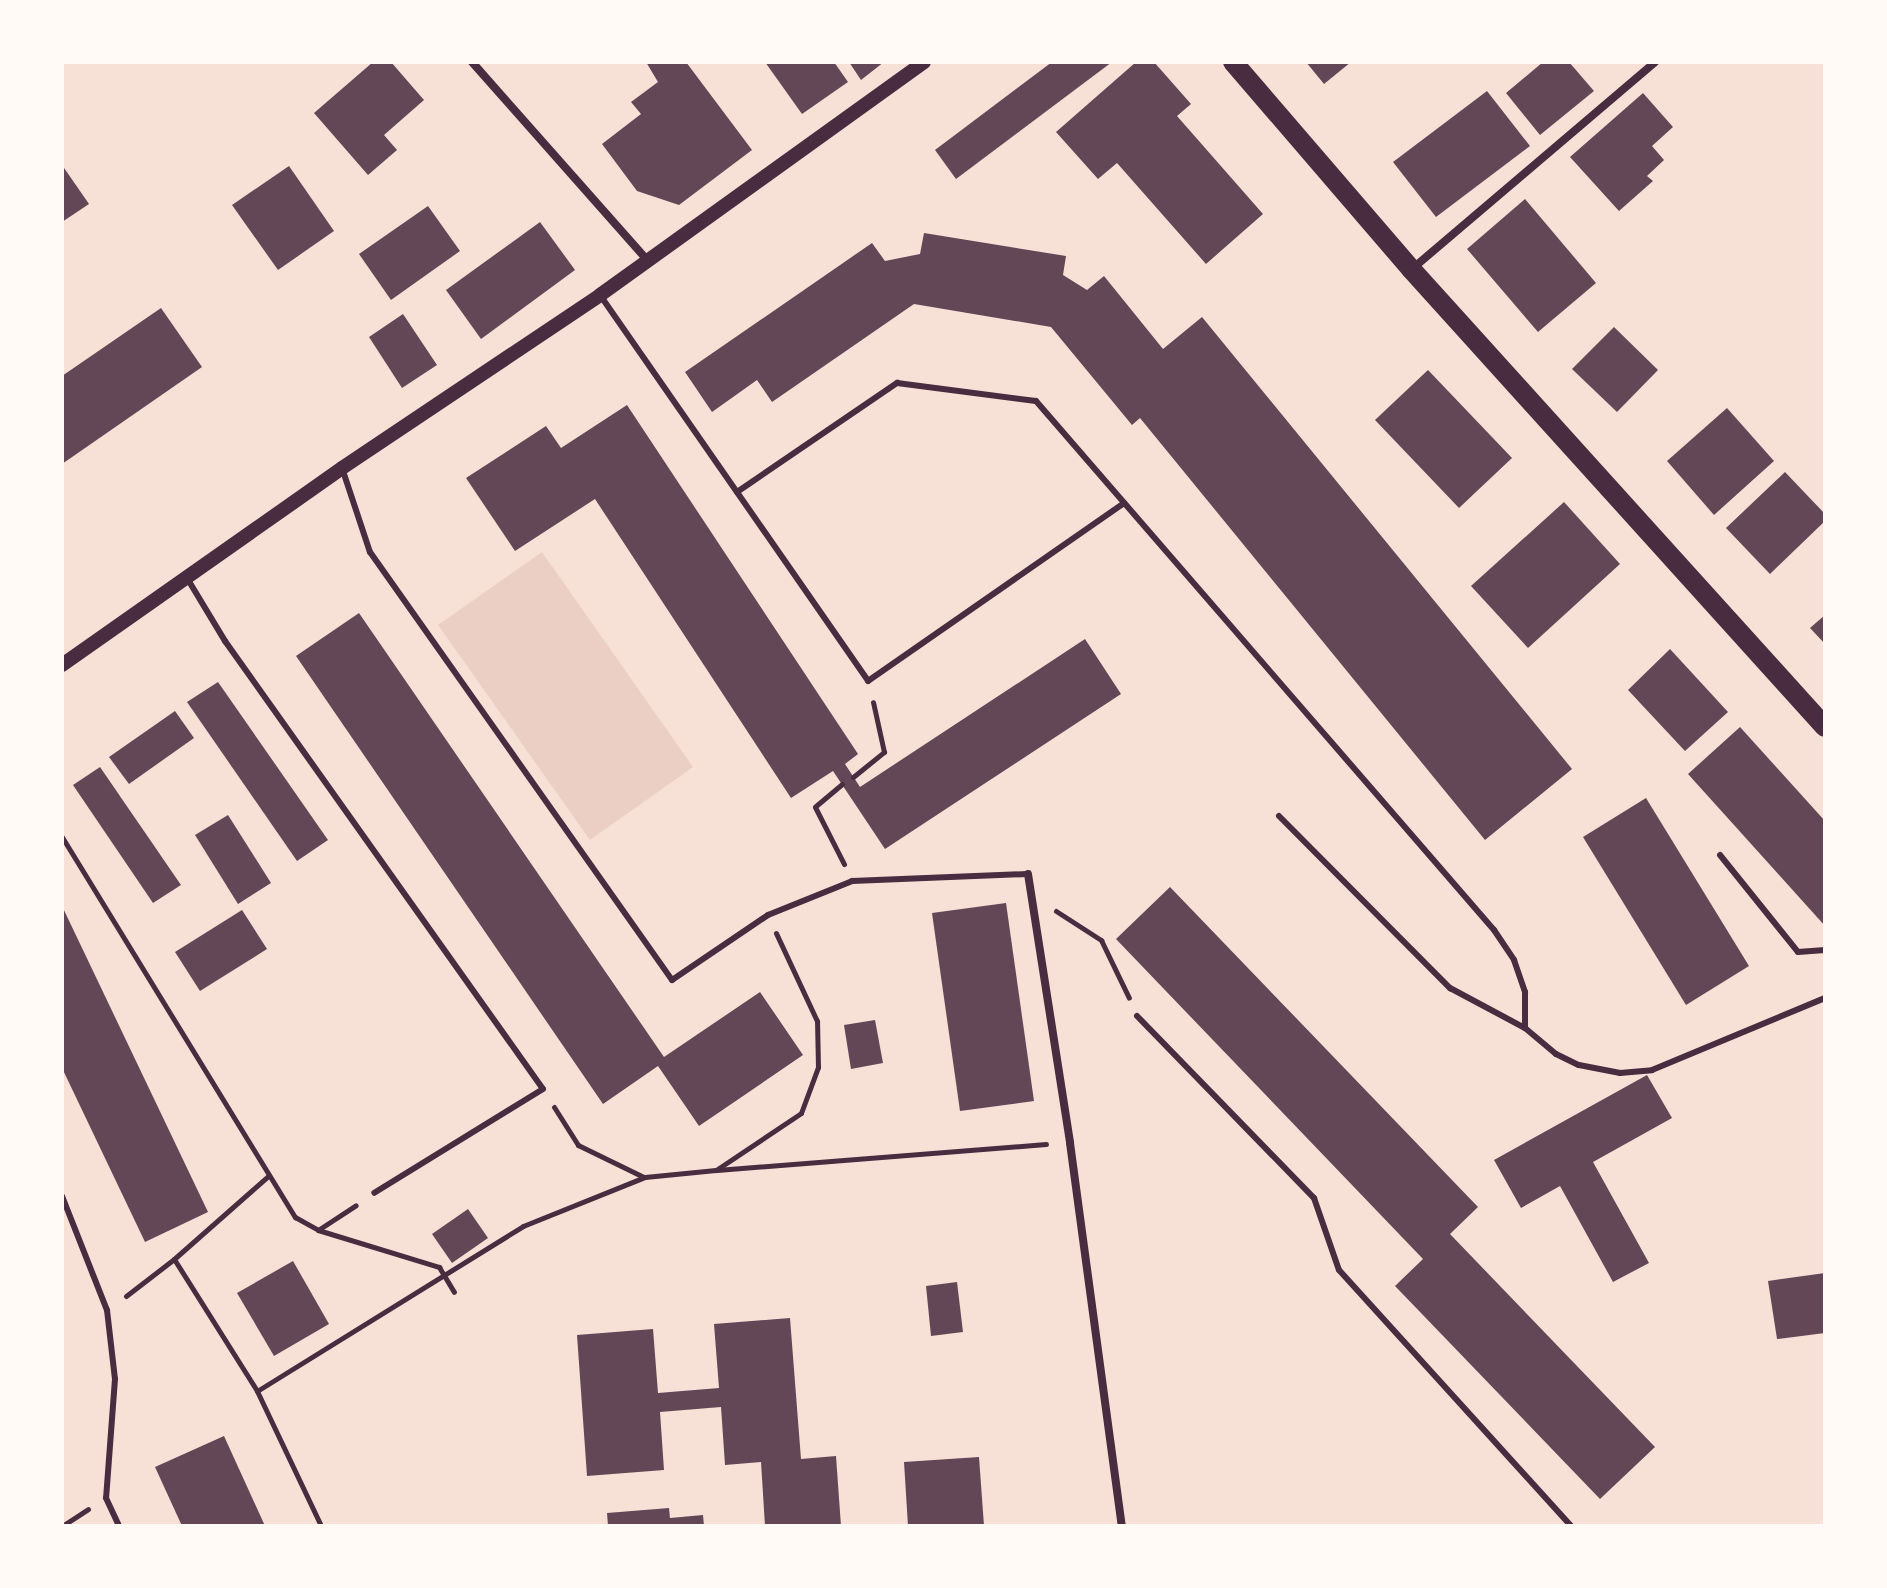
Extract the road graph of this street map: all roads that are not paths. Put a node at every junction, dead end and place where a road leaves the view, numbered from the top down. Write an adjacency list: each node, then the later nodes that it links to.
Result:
1 (472, 62): 5 (street)
2 (924, 62): 5 (street)
3 (1233, 62): 6 (main road)
4 (1655, 62): 6 (street)
5 (648, 261): 7 (street)
6 (1411, 269): 13 (main road)
7 (600, 295): 8 (street); 9 (lane)
8 (342, 468): 11 (street); 16 (lane)
9 (737, 492): 10 (lane); 10 (lane)
10 (1124, 503): 20 (lane)
11 (187, 578): 12 (street); 21 (lane)
12 (62, 665)
13 (1825, 727)
14 (1279, 816): 20 (lane)
15 (1720, 855): 17 (lane)
16 (1028, 874): 24 (street)
17 (1825, 950)
18 (1825, 998): 20 (lane)
19 (1137, 1016): 25 (lane)
20 (1525, 1028)
21 (374, 1193)
22 (62, 1196): 23 (lane)
23 (119, 1526)
24 (1122, 1526)
25 (1571, 1526)

